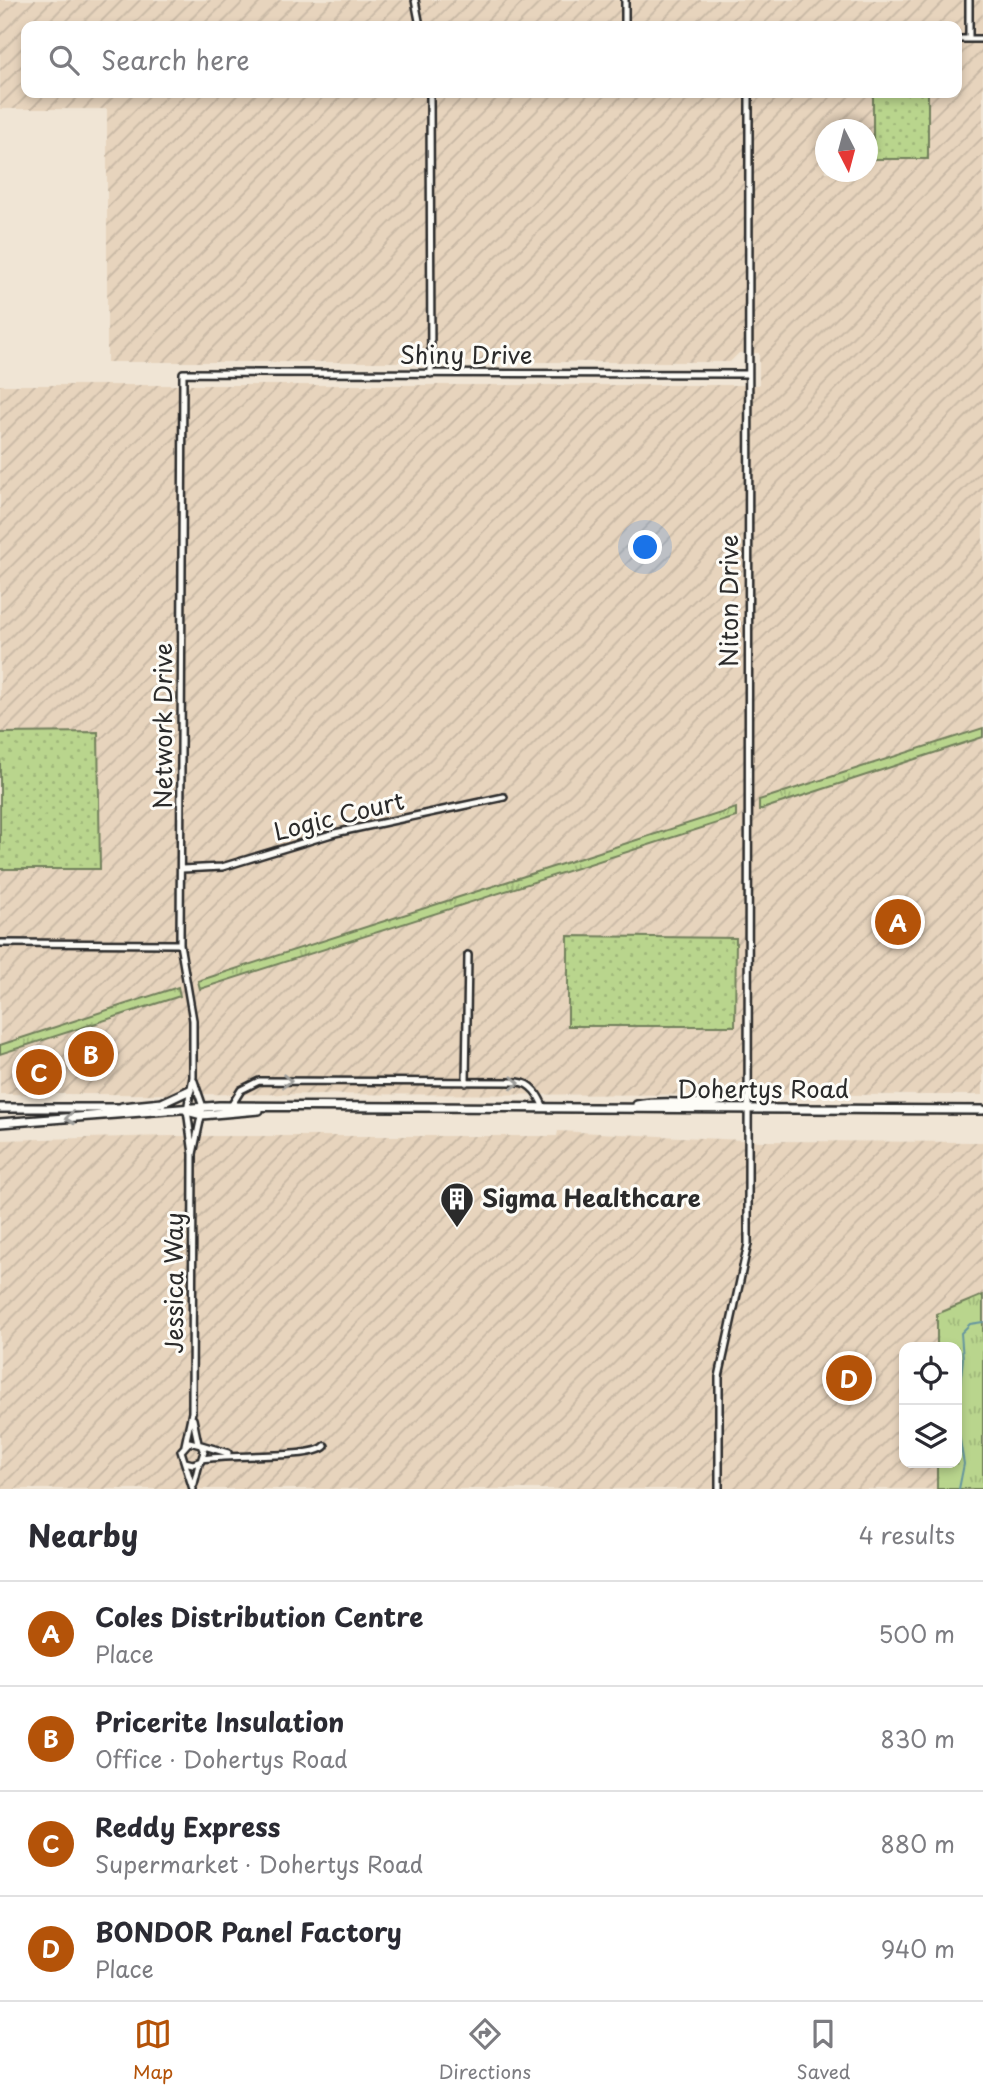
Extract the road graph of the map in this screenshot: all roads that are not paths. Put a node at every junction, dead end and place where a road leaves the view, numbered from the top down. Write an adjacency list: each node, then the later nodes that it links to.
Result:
1 (415, 0): 4 (street)
2 (625, 0): 5 (street)
3 (969, 0): 7 (street)
4 (419, 21)
5 (625, 21)
6 (962, 39): 7 (street)
7 (969, 39): 8 (street)
8 (983, 39)
9 (430, 98): 12 (street)
10 (749, 98): 13 (street, Niton Drive)
11 (183, 373): 12 (street, Shiny Drive); 15 (street, Network Drive)
12 (431, 374): 13 (street, Shiny Drive)
13 (748, 374): 21 (street, Niton Drive)
14 (504, 797): 15 (street, Logic Court)
15 (182, 869): 17 (street, Network Drive)
16 (0, 943): 17 (street)
17 (180, 944): 19 (street, Network Drive)
18 (468, 955): 20 (street)
19 (193, 1077): 22 (street, Network Drive); 33 (street, Network Drive)
20 (466, 1083): 23 (street, one-way to 20); 27 (street, one-way to 27)
21 (747, 1089): 28 (main road); 31 (street, Niton Drive)
22 (190, 1090): 24 (main road); 30 (street, Network Drive)
23 (230, 1106): 25 (main road, Dohertys Road); 33 (main road, Dohertys Road)
24 (118, 1107): 26 (main road, Dohertys Road); 29 (main road, Dohertys Road)
25 (278, 1107): 27 (main road, Dohertys Road); 33 (main road, Dohertys Road)
26 (0, 1108)
27 (544, 1108): 28 (main road, Dohertys Road)
28 (622, 1108): 31 (main road, Dohertys Road)
29 (138, 1110): 30 (main road, Dohertys Road); 34 (main road, Dohertys Road, one-way to 34)
30 (187, 1110): 33 (main road, Dohertys Road); 35 (street, Jessica Way)
31 (747, 1110): 32 (main road, Dohertys Road); 44 (street, Niton Drive)
32 (983, 1110)
33 (203, 1111): 35 (street, Jessica Way)
34 (0, 1123)
35 (193, 1154): 36 (street, Jessica Way)
36 (192, 1412): 37 (street, Jessica Way); 38 (street, Jessica Way)
37 (185, 1445): 38 (street); 42 (street)
38 (200, 1445): 40 (street); 41 (street)
39 (325, 1446): 40 (street)
40 (234, 1454): 41 (street)
41 (201, 1460): 42 (street); 43 (street)
42 (185, 1462): 43 (street)
43 (193, 1489)
44 (719, 1489)

